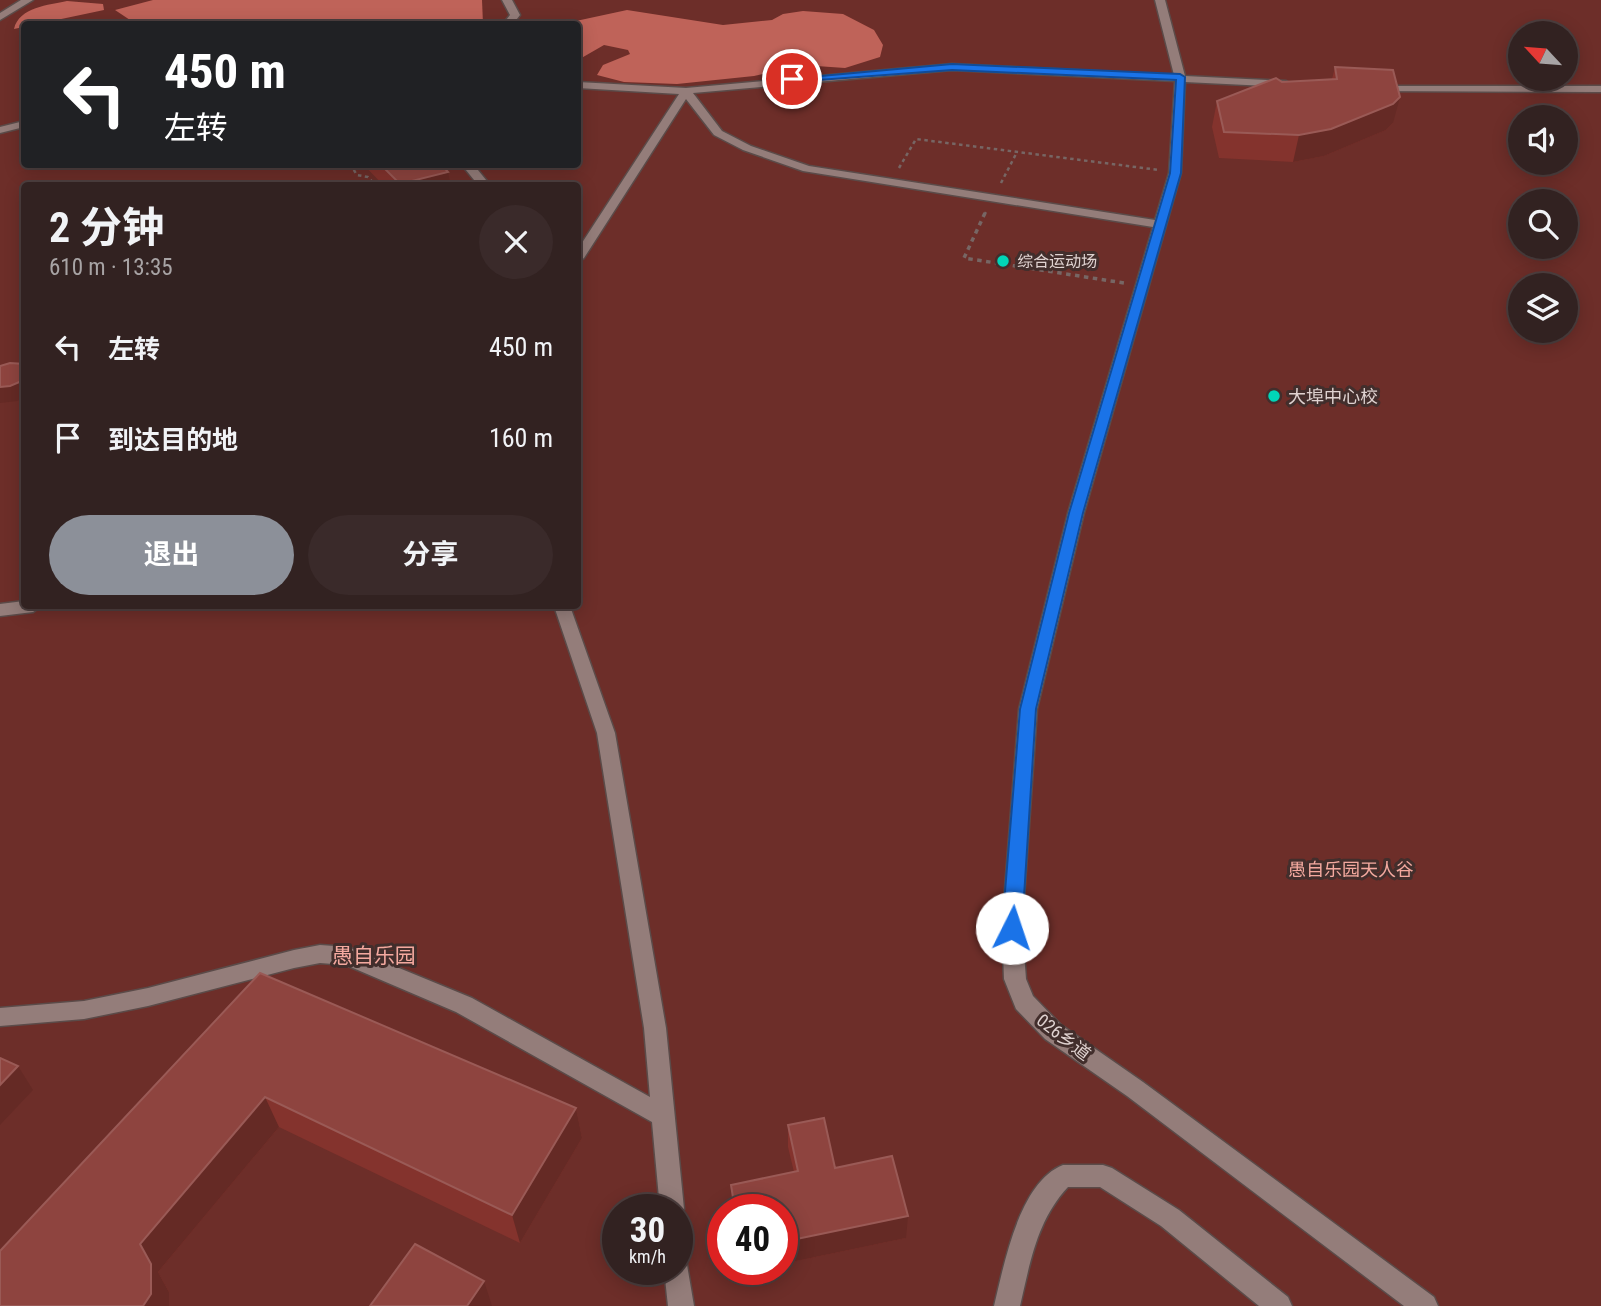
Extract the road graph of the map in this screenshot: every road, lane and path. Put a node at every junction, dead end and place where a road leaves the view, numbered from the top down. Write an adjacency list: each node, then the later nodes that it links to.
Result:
1 (28, 0): 4 (street)
2 (507, 0): 5 (street)
3 (1160, 0): 6 (street, 026乡道)
4 (0, 17)
5 (510, 21)
6 (1180, 77): 8 (street); 11 (street); 17 (street, 026乡道)
7 (581, 85): 11 (street)
8 (1304, 85)
9 (1359, 88): 10 (street)
10 (1601, 89)
11 (686, 91): 20 (street); 23 (street)
12 (21, 125): 13 (street)
13 (0, 130)
14 (1017, 152): 17 (path); 20 (path); 21 (path)
15 (353, 168): 18 (path)
16 (470, 168): 19 (street)
17 (1175, 173): 22 (street, 026乡道)
18 (372, 182)
19 (482, 182)
20 (889, 184): 21 (street)
21 (993, 199): 22 (street); 24 (path)
22 (1160, 225): 24 (street, 026乡道)
23 (581, 253)
24 (1144, 286): 35 (street, 026乡道)
25 (21, 607): 27 (street)
26 (563, 609): 29 (street)
27 (0, 610)
28 (0, 1017): 29 (street)
29 (663, 1116): 30 (street)
30 (671, 1194)
31 (679, 1285): 32 (street)
32 (681, 1306)
33 (1007, 1306): 34 (street)
34 (1279, 1306)
35 (1425, 1306)

